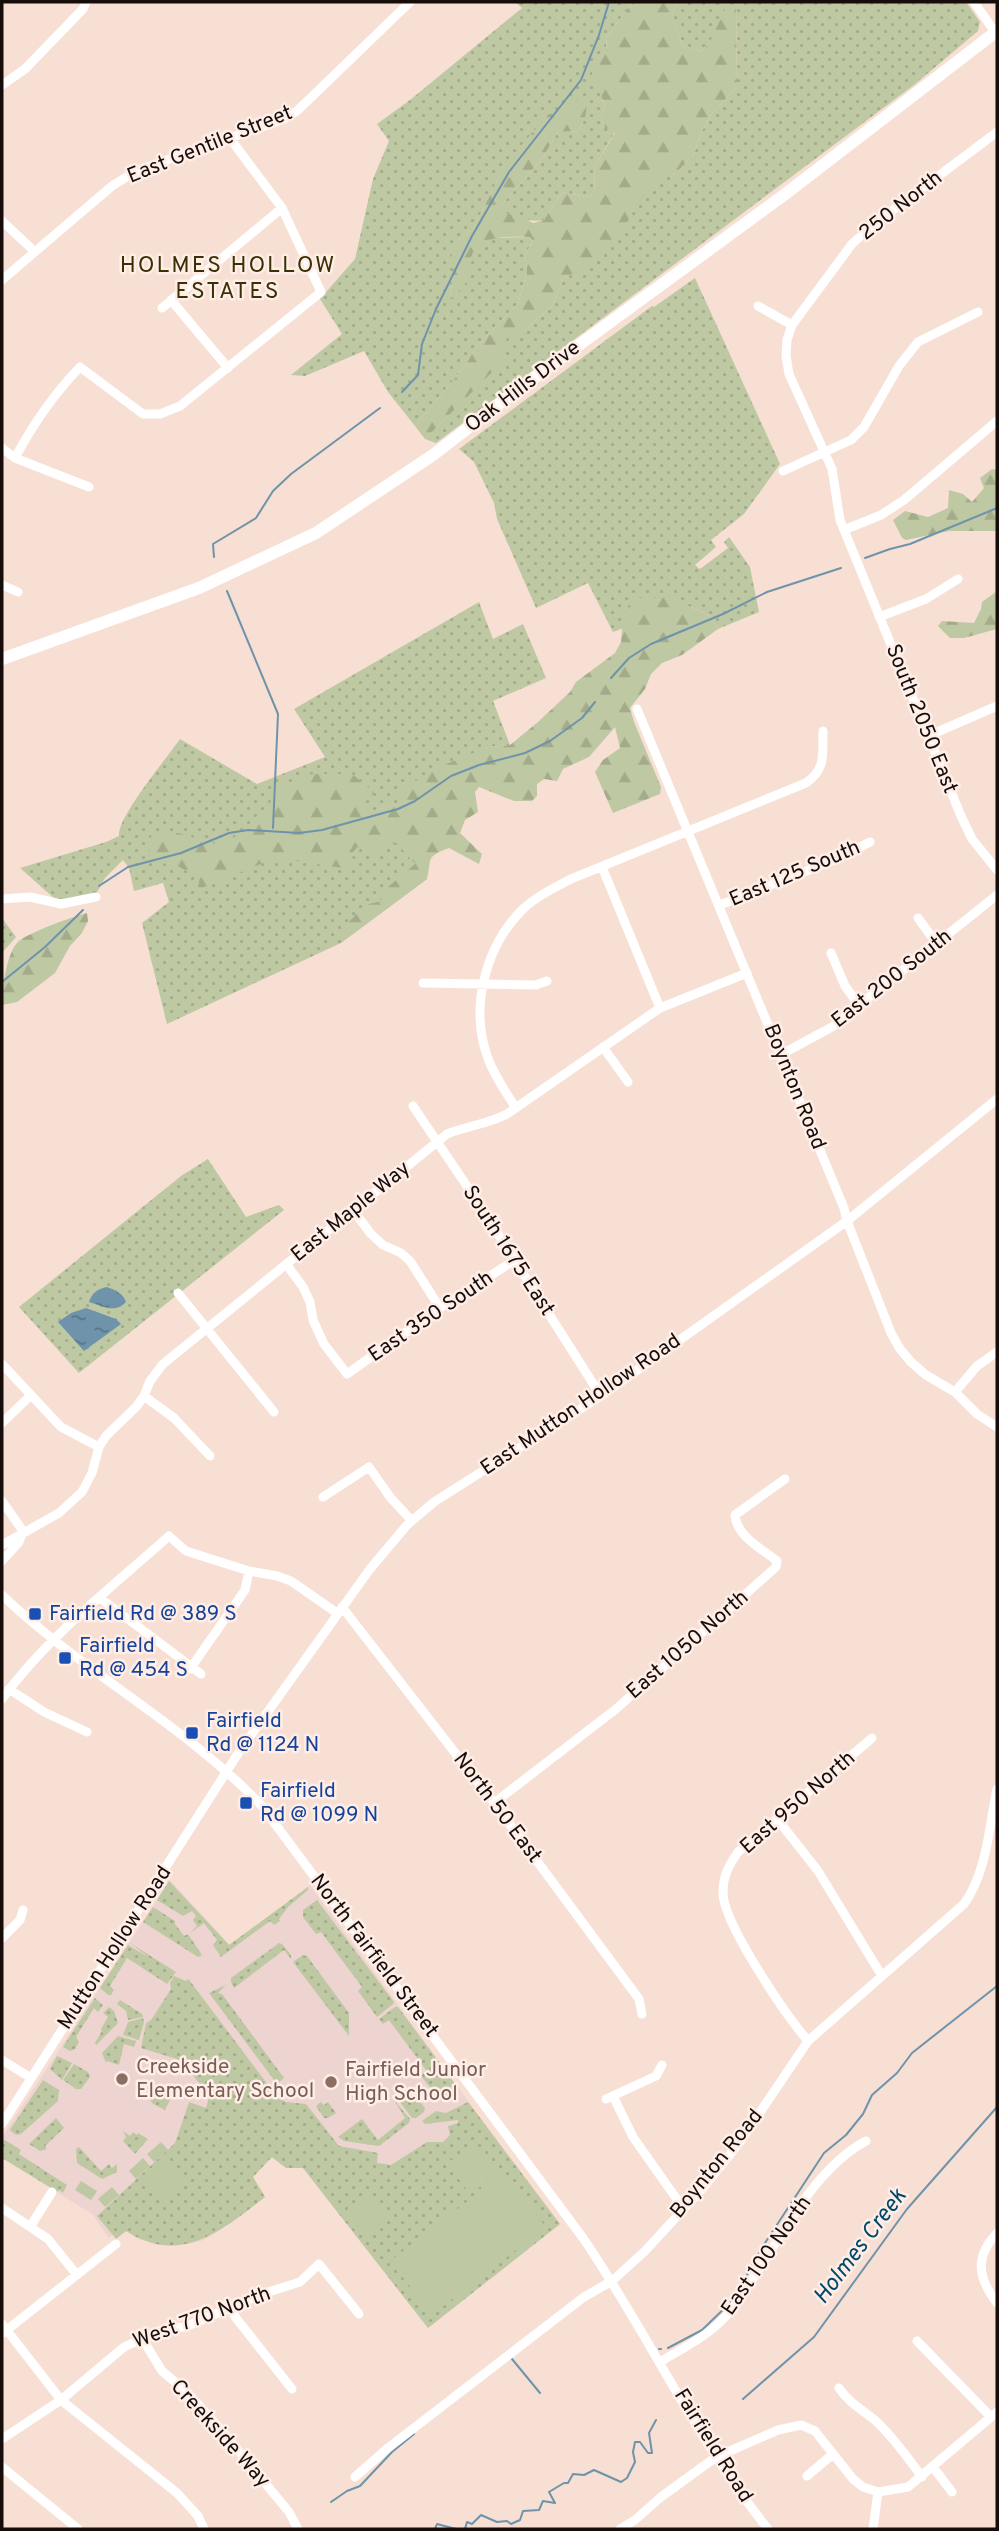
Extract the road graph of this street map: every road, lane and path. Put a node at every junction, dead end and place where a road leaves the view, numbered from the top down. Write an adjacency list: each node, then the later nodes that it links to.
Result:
1 (86, 2): 5 (street)
2 (410, 2): 7 (street, East Gentile Street)
3 (974, 2): 4 (street)
4 (997, 33): 29 (main road, Oak Hills Drive)
5 (2, 85)
6 (997, 132): 16 (street, 250 North)
7 (229, 137): 8 (street); 10 (street, East Gentile Street)
8 (282, 208): 12 (street); 17 (street)
9 (2, 221): 10 (street)
10 (34, 251): 11 (street, East Gentile Street)
11 (2, 280)
12 (171, 300): 14 (street); 17 (street)
13 (758, 306): 16 (street)
14 (162, 308)
15 (978, 312): 20 (street)
16 (792, 325): 20 (street, South 2050 East)
17 (228, 368): 21 (street)
18 (997, 421): 24 (street)
19 (2, 448): 21 (street)
20 (825, 452): 22 (street); 24 (street, South 2050 East)
21 (15, 458): 23 (street)
22 (783, 471)
23 (89, 487)
24 (844, 530): 28 (street, South 2050 East)
25 (958, 579): 28 (street)
26 (2, 585): 27 (street)
27 (18, 592)
28 (879, 617): 33 (street, South 2050 East)
29 (2, 659)
30 (997, 706): 33 (street)
31 (637, 709): 34 (street, Boynton Road)
32 (824, 731): 34 (street)
33 (928, 736): 37 (street, South 2050 East)
34 (688, 830): 36 (street); 41 (street, Boynton Road)
35 (870, 842): 41 (street, East 125 South)
36 (602, 867): 48 (street); 50 (street)
37 (997, 870)
38 (997, 895): 43 (street, East 200 South)
39 (96, 897): 40 (street)
40 (2, 899)
41 (720, 905): 45 (street, Boynton Road)
42 (918, 918): 43 (street)
43 (937, 944): 49 (street, East 200 South)
44 (831, 953): 49 (street)
45 (747, 973): 50 (street, East Maple Way); 52 (street, Boynton Road)
46 (547, 981): 48 (street)
47 (423, 983): 48 (street)
48 (483, 983): 56 (street)
49 (859, 1006): 52 (street, East 200 South)
50 (660, 1008): 51 (street, East Maple Way)
51 (603, 1047): 53 (street); 56 (street, East Maple Way)
52 (780, 1055): 59 (street, Boynton Road)
53 (628, 1082)
54 (997, 1099): 59 (street, East Mutton Hollow Road)
55 (413, 1106): 57 (street, South 1675 East)
56 (516, 1108): 57 (street, East Maple Way)
57 (437, 1142): 58 (street, East Maple Way); 60 (street, South 1675 East)
58 (353, 1210): 61 (street, East Maple Way); 63 (street)
59 (847, 1222): 67 (street, Boynton Road); 70 (street, East Mutton Hollow Road)
60 (515, 1259): 63 (street, East 350 South); 70 (street, South 1675 East)
61 (286, 1264): 63 (street, East 350 South); 64 (street, East Maple Way)
62 (178, 1293): 64 (street)
63 (440, 1308)
64 (207, 1329): 69 (street, East Maple Way); 71 (street)
65 (997, 1352): 67 (street)
66 (2, 1364): 68 (street)
67 (955, 1392): 73 (street, Boynton Road)
68 (31, 1395): 72 (street); 74 (street)
69 (144, 1396): 74 (street, East Maple Way); 75 (street)
70 (601, 1396): 79 (street, East Mutton Hollow Road)
71 (274, 1412)
72 (2, 1423)
73 (997, 1427)
74 (99, 1447): 80 (street, East Maple Way)
75 (210, 1456)
76 (785, 1479): 96 (street, East 1050 North)
77 (323, 1497): 79 (street)
78 (2, 1501): 80 (street)
79 (412, 1521): 86 (street, East Mutton Hollow Road)
80 (23, 1531): 81 (street, East Maple Way); 82 (street, East Maple Way)
81 (2, 1545)
82 (2, 1561)
83 (249, 1571): 85 (street, North 50 East); 86 (street, North 50 East); 88 (street)
84 (2, 1595): 87 (street)
85 (100, 1598): 87 (street); 88 (street)
86 (340, 1610): 94 (street, East Mutton Hollow Road); 96 (street, North 50 East)
87 (54, 1638): 90 (street); 94 (street, North Fairfield Street)
88 (190, 1669): 89 (street)
89 (201, 1674)
90 (9, 1689): 91 (street); 92 (street)
91 (2, 1699)
92 (88, 1732)
93 (872, 1738): 97 (street, East 950 North)
94 (226, 1772): 105 (street, Mutton Hollow Road); 115 (street, North Fairfield Street)
95 (997, 1789): 100 (street, Boynton Road)
96 (494, 1803): 101 (street, North 50 East)
97 (778, 1820): 100 (street); 102 (street, East 950 North)
98 (23, 1910): 99 (street)
99 (2, 1938)
100 (882, 1976): 102 (street, Boynton Road)
101 (642, 2014)
102 (807, 2041): 110 (street, Boynton Road)
103 (2, 2060): 105 (street)
104 (662, 2065): 110 (street)
105 (32, 2078): 106 (street, Mutton Hollow Road)
106 (2, 2124)
107 (866, 2141): 122 (street, East 100 North)
108 (52, 2192): 111 (street)
109 (2, 2208): 111 (street)
110 (683, 2208): 115 (street, Boynton Road)
111 (30, 2227): 114 (street)
112 (997, 2233): 116 (street)
113 (116, 2244): 114 (street)
114 (77, 2275): 119 (street)
115 (612, 2281): 122 (street, North Fairfield Street); 133 (street, Boynton Road)
116 (997, 2302)
117 (230, 2308): 118 (street, West 770 North); 120 (street, West 770 North); 124 (street)
118 (359, 2314)
119 (3, 2330): 125 (street)
120 (142, 2338): 125 (street, West 770 North); 139 (street, Creekside Way)
121 (918, 2341): 126 (street)
122 (660, 2362): 129 (street, Fairfield Road)
123 (839, 2388): 134 (street)
124 (292, 2389)
125 (61, 2400): 127 (street, West 770 North); 138 (street)
126 (995, 2414): 131 (street)
127 (2, 2439)
128 (833, 2454): 129 (street); 132 (street); 135 (street)
129 (716, 2457): 140 (street); 141 (street, Fairfield Road)
130 (2, 2467): 137 (street)
131 (933, 2467): 134 (street); 136 (street)
132 (807, 2476)
133 (355, 2477)
134 (922, 2477): 135 (street)
135 (878, 2492): 142 (street)
136 (952, 2492)
137 (78, 2529)
138 (204, 2529)
139 (298, 2529)
140 (620, 2529)
141 (768, 2529)
142 (873, 2529)

